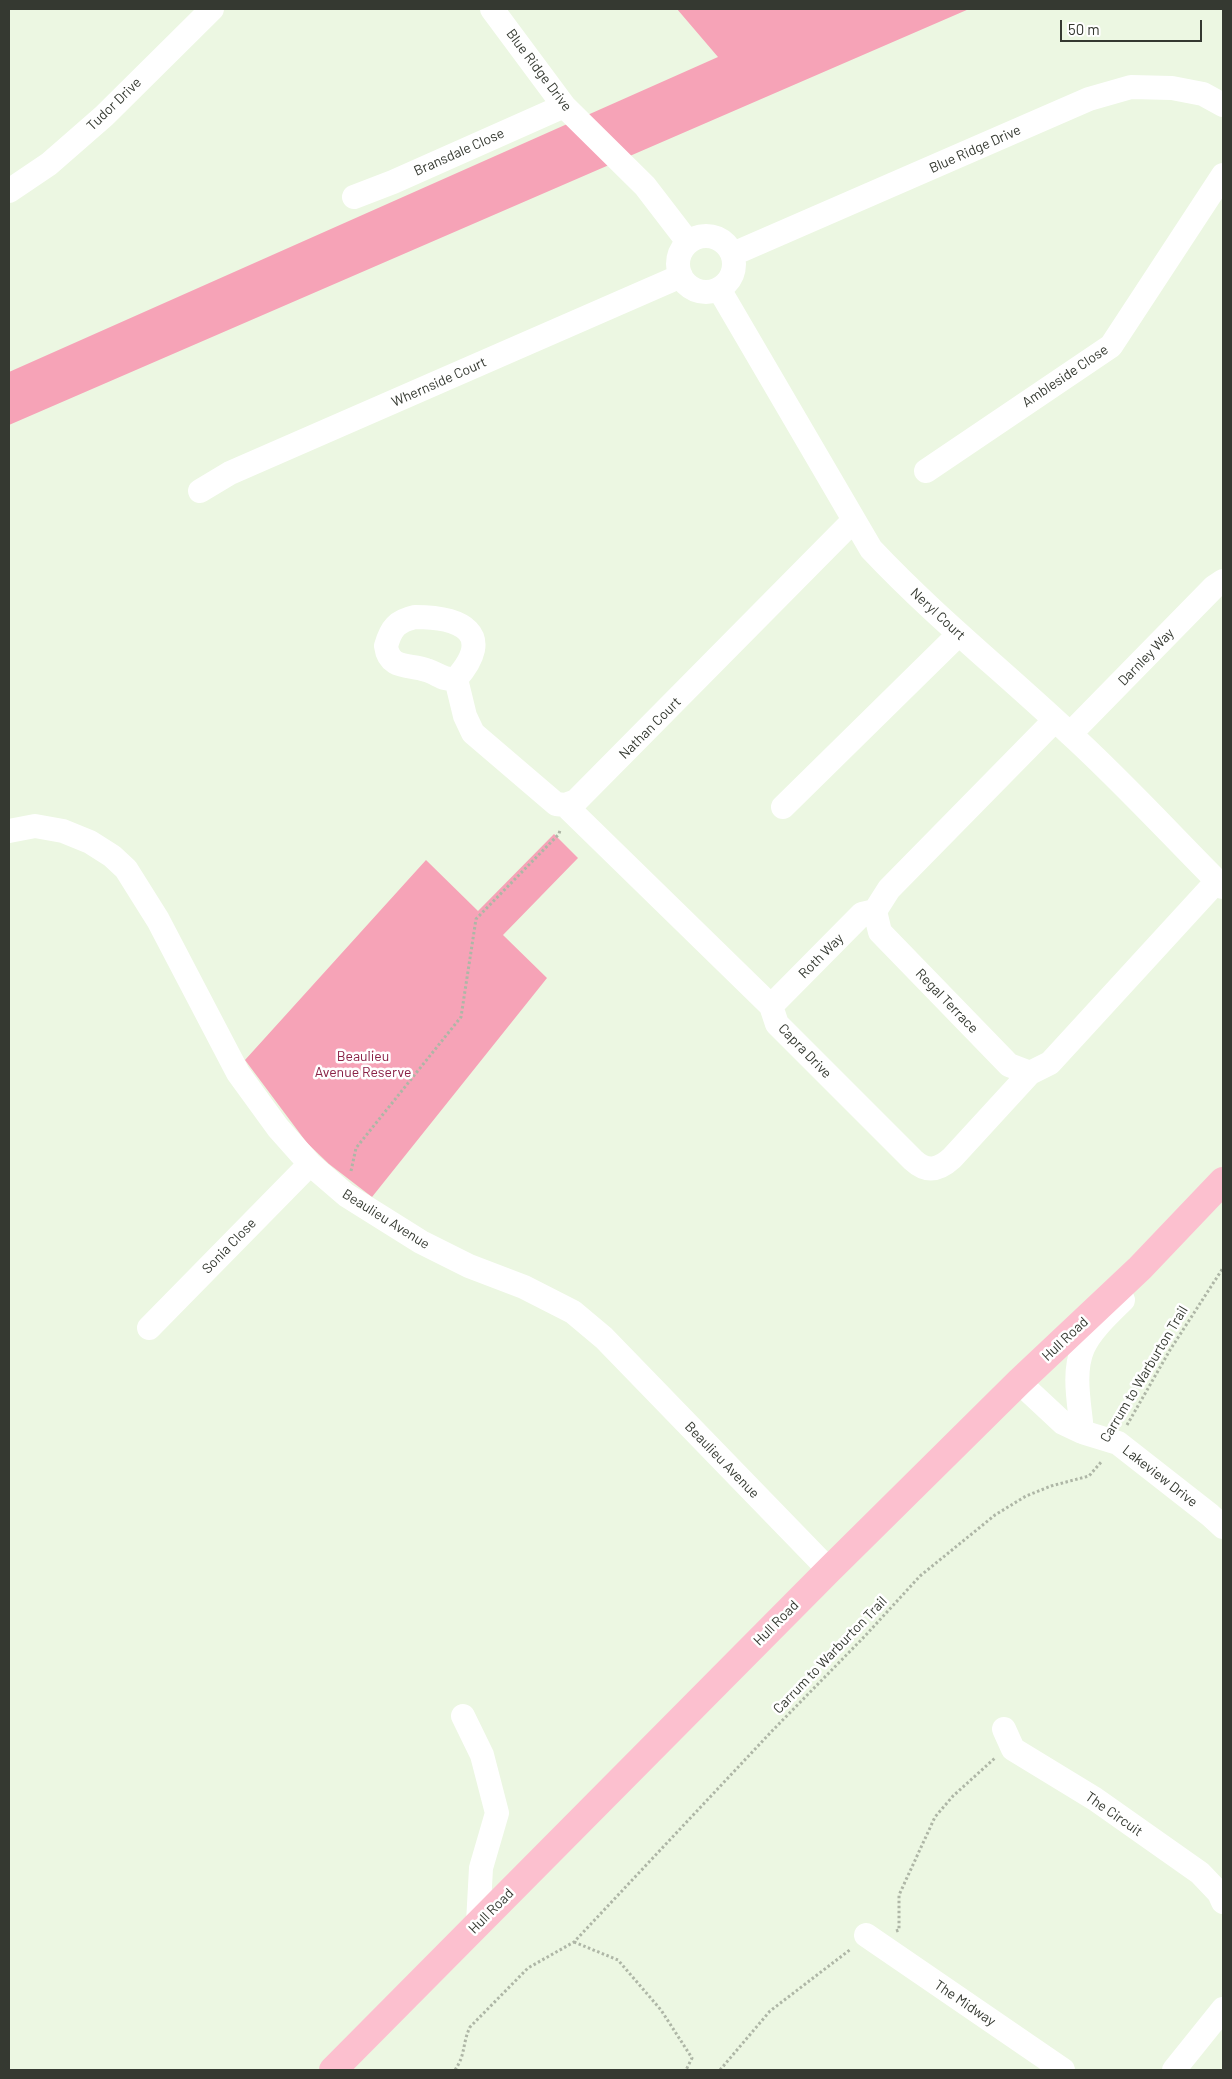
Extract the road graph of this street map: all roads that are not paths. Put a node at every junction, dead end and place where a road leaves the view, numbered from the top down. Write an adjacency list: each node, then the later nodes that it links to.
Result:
1 (212, 9): 6 (street, Tudor Drive)
2 (492, 9): 4 (street, Blue Ridge Drive)
3 (1223, 105): 9 (street, Blue Ridge Drive)
4 (564, 106): 7 (street, Bransdale Close); 8 (street, Blue Ridge Drive)
5 (1223, 175): 12 (street, Ambleside Close)
6 (9, 191)
7 (354, 197)
8 (688, 242): 9 (street); 10 (street)
9 (733, 254): 11 (street)
10 (681, 276): 11 (street); 13 (street, Whernside Court)
11 (720, 288): 14 (street, Neryl Court)
12 (926, 471)
13 (200, 491)
14 (854, 520): 16 (street, Neryl Court); 19 (street, Nathan Court)
15 (1223, 581): 18 (street, Darnley Way)
16 (959, 634): 18 (street, Neryl Court); 20 (street)
17 (456, 679): 19 (street)
18 (1063, 727): 22 (street, Neryl Court); 23 (street)
19 (565, 805): 24 (street, Capra Drive)
20 (783, 807)
21 (9, 831): 26 (street, Beaulieu Avenue)
22 (1220, 884): 25 (street)
23 (875, 910): 24 (street, Roth Way); 25 (street, Regal Terrace)
24 (771, 1006): 25 (street, Capra Drive)
25 (1030, 1073)
26 (310, 1164): 29 (street, Sonia Close); 33 (street, Beaulieu Avenue)
27 (1223, 1181): 28 (main road, Hull Road)
28 (1140, 1268): 30 (main road, Hull Road); 31 (street)
29 (149, 1328)
30 (1019, 1382): 31 (street, Lakeview Drive); 33 (main road, Hull Road)
31 (1082, 1432): 32 (street, Lakeview Drive)
32 (1223, 1528)
33 (828, 1570): 37 (main road, Hull Road)
34 (463, 1716): 37 (street)
35 (1009, 1739): 36 (street, The Circuit)
36 (1223, 1902)
37 (478, 1923): 40 (main road, Hull Road)
38 (874, 1941): 41 (street, The Midway)
39 (1223, 2009): 42 (street)
40 (333, 2070)
41 (1063, 2070)
42 (1174, 2070)

